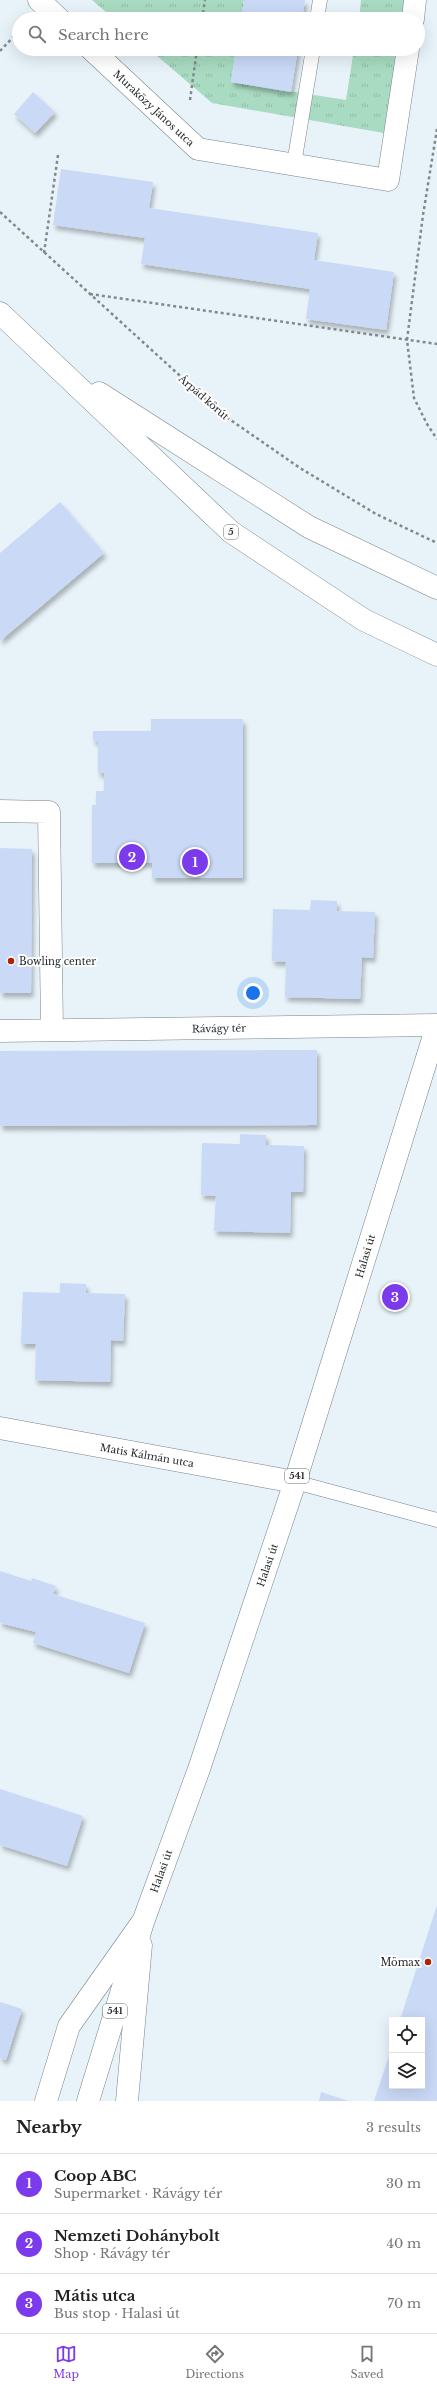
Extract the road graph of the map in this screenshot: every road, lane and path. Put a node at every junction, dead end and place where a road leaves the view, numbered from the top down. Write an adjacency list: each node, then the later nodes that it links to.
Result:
1 (39, 0): 5 (main road)
2 (205, 0): 6 (path)
3 (320, 0): 7 (lane)
4 (415, 0): 8 (main road)
5 (52, 12)
6 (203, 12)
7 (318, 12)
8 (413, 12)
9 (12, 38): 10 (path)
10 (0, 51)
11 (98, 56): 18 (main road, Muraközy János utca)
12 (196, 56): 15 (path)
13 (312, 56): 18 (lane)
14 (407, 56): 18 (main road, Muraközy János utca)
15 (192, 86)
16 (437, 130): 23 (path)
17 (58, 155): 20 (path)
18 (294, 164)
19 (0, 212): 20 (path, Árpád körút)
20 (44, 253): 21 (path, Árpád körút)
21 (89, 294): 23 (path); 27 (path, Árpád körút)
22 (0, 313): 25 (main road, 5)
23 (407, 340): 24 (path); 26 (path)
24 (437, 344)
25 (56, 366): 28 (main road, 5); 29 (main road, 5)
26 (437, 439)
27 (437, 543)
28 (437, 588)
29 (437, 655)
30 (0, 811): 32 (main road)
31 (437, 1025): 32 (main road, Rávágy tér); 35 (main road, Halasi út / 541)
32 (52, 1030): 33 (main road, Rávágy tér)
33 (0, 1031)
34 (0, 1428): 35 (main road, Matis Kálmán utca)
35 (295, 1482): 36 (lane); 37 (main road, Halasi út / 541)
36 (437, 1520)
37 (143, 1922): 38 (main road); 39 (main road, Halasi út / 541); 40 (main road)
38 (46, 2101)
39 (88, 2101)
40 (127, 2101)

